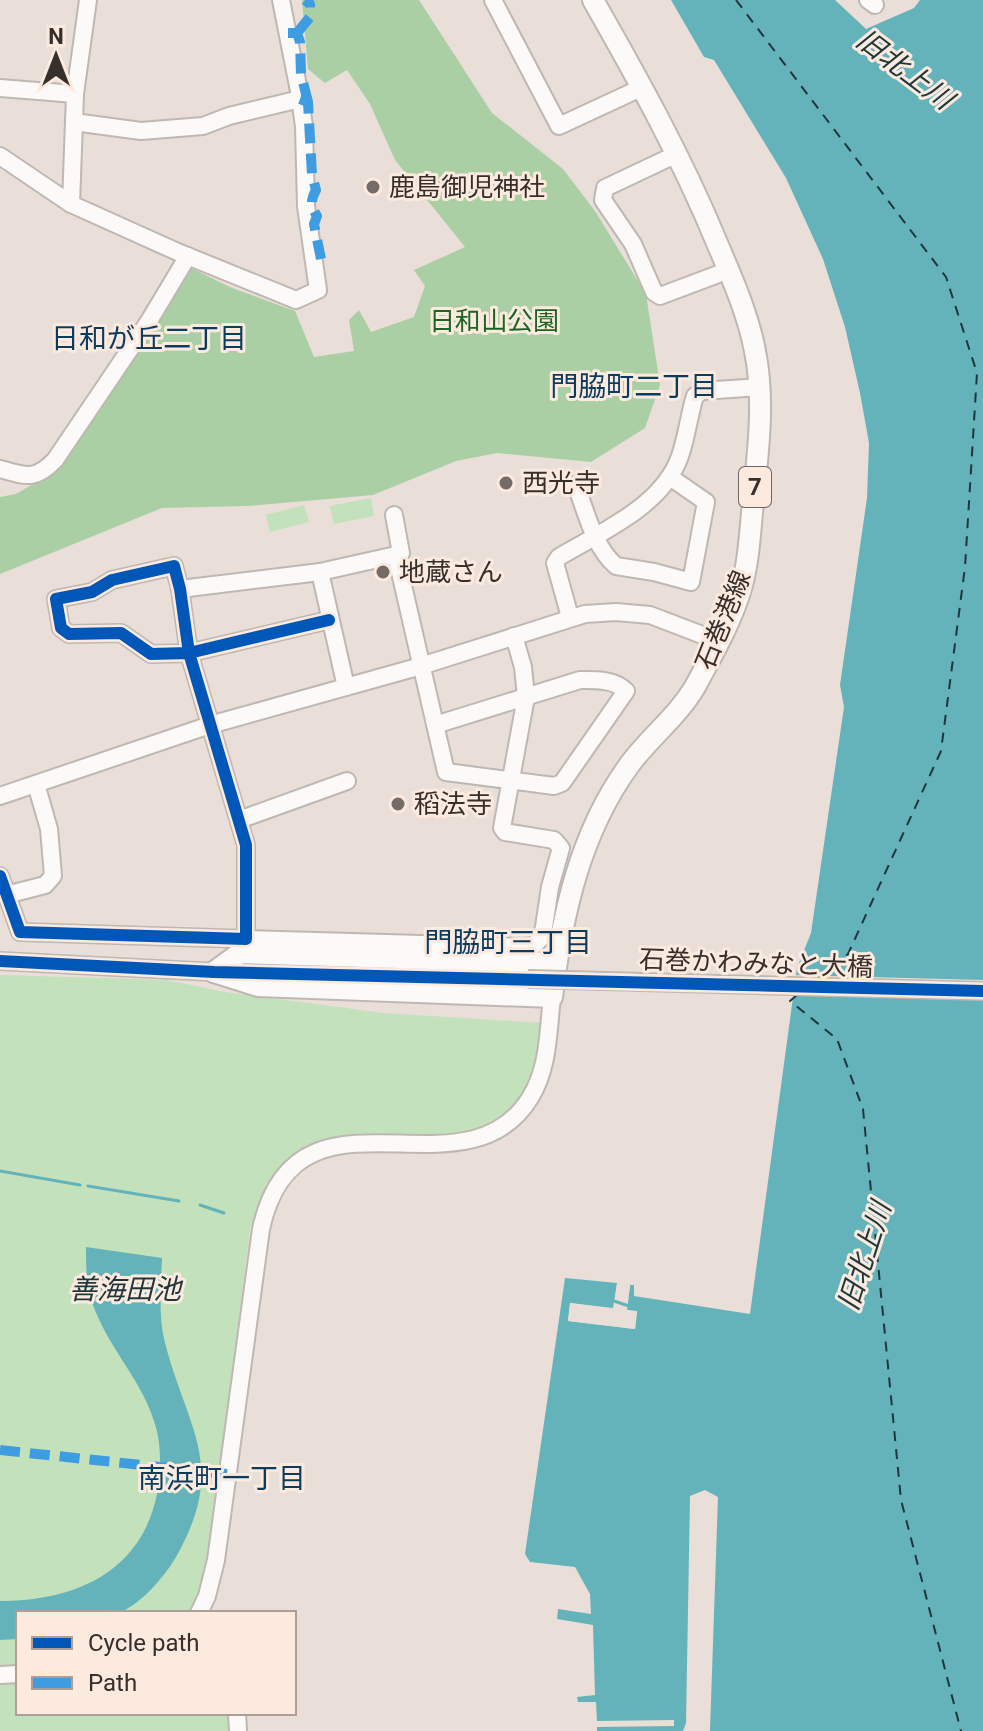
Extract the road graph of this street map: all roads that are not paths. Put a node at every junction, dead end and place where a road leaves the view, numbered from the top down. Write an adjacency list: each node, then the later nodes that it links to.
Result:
1 (88, 0): 7 (street)
2 (281, 0): 8 (street)
3 (493, 0): 5 (street)
4 (593, 0): 5 (main road, 石巻港線 / 7)
5 (643, 87): 10 (main road, 石巻港線 / 7)
6 (0, 88): 7 (street)
7 (75, 94): 9 (street)
8 (300, 99): 9 (street); 13 (street)
9 (74, 122): 12 (street)
10 (677, 154): 14 (main road, 石巻港線 / 7); 14 (street)
11 (0, 156): 12 (street)
12 (71, 204): 13 (street)
13 (188, 256): 16 (street)
14 (729, 270): 15 (main road, 石巻港線 / 7)
15 (760, 387): 17 (street); 27 (main road, 石巻港線 / 7)
16 (0, 469)
17 (670, 477): 20 (street); 20 (street)
18 (576, 485): 20 (street)
19 (394, 515): 21 (street)
20 (595, 535): 24 (street)
21 (396, 555): 22 (street); 29 (street)
22 (320, 572): 23 (street); 25 (street)
23 (180, 589): 28 (street); 28 (street)
24 (570, 617): 26 (street); 27 (street)
25 (329, 620): 28 (street); 30 (street)
26 (514, 636): 29 (street); 31 (street)
27 (718, 641): 43 (main road, 石巻港線 / 7)
28 (189, 653): 32 (street)
29 (421, 666): 30 (street); 33 (street)
30 (346, 687): 32 (street)
31 (526, 697): 33 (street); 34 (street); 34 (street)
32 (210, 725): 36 (street); 38 (street)
33 (435, 725): 34 (street)
34 (510, 780): 41 (street)
35 (347, 781): 38 (street)
36 (36, 784): 37 (street); 40 (street)
37 (0, 796)
38 (239, 820): 41 (street)
39 (0, 876): 40 (street)
40 (6, 895): 41 (street)
41 (246, 939)
42 (0, 961): 44 (street, 石巻かわみなと大橋)
43 (556, 963): 44 (main road); 46 (main road, 石巻港線 / 7)
44 (214, 972): 45 (street, 石巻かわみなと大橋, bridge); 46 (main road)
45 (983, 991)
46 (552, 997): 47 (street)
47 (200, 1611)

